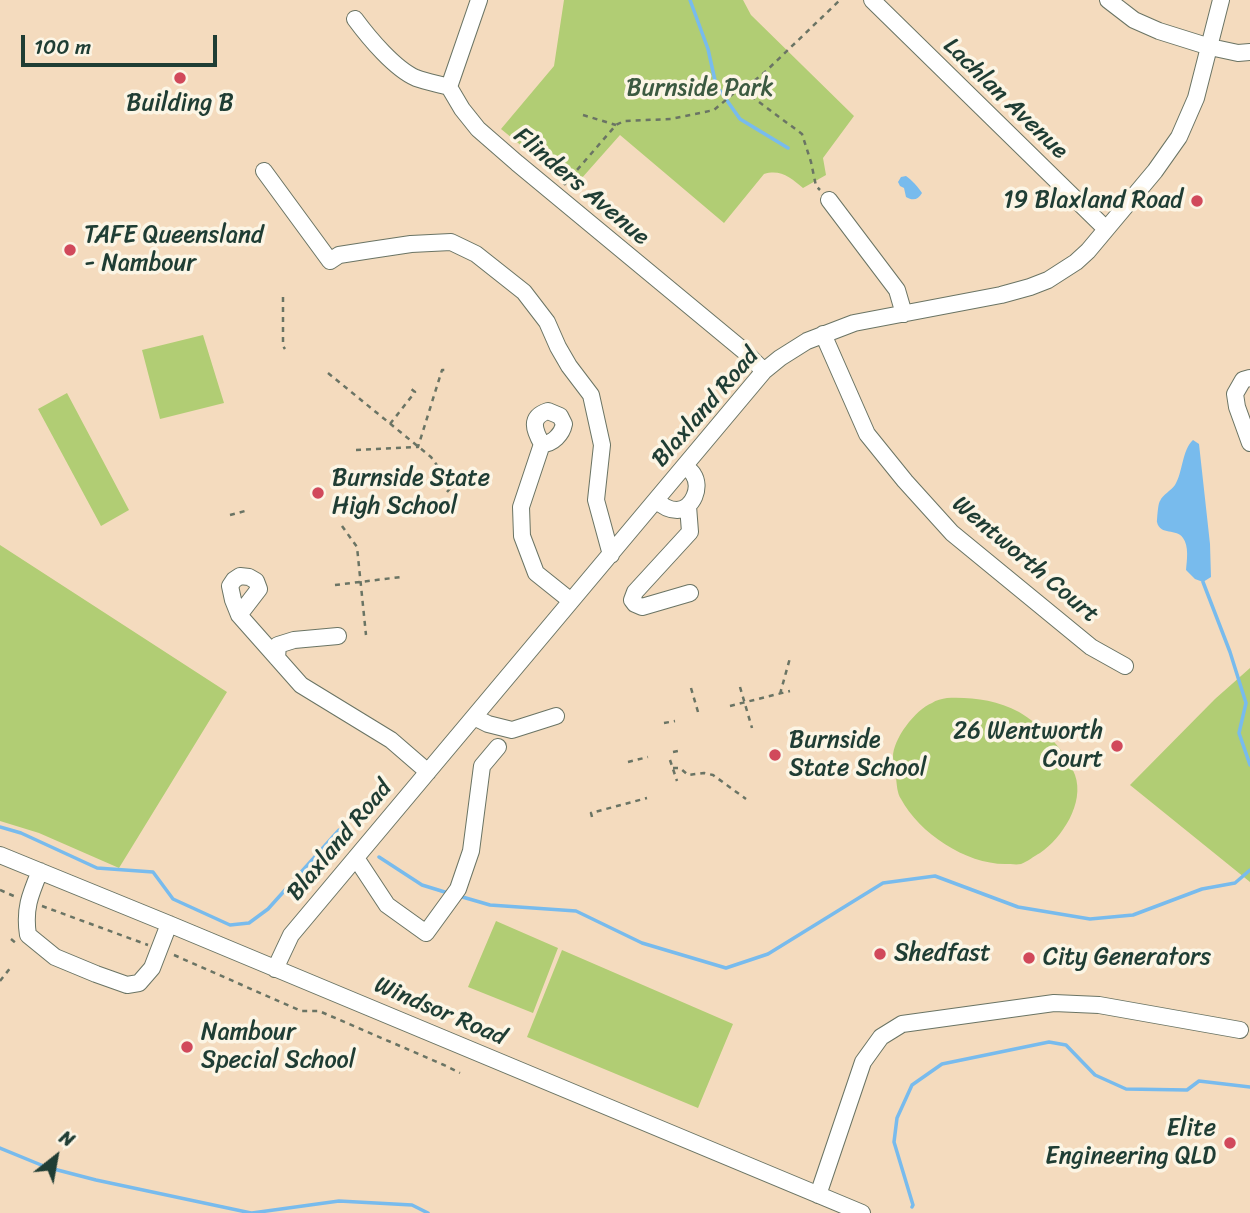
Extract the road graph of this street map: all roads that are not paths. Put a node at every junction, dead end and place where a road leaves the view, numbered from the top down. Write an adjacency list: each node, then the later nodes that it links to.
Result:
1 (479, 0): 8 (street)
2 (872, 0): 11 (street, Lachlan Avenue)
3 (1108, 0): 6 (street)
4 (1221, 0): 6 (street, Blaxland Road)
5 (355, 19): 8 (street)
6 (1210, 47): 7 (street); 11 (street, Blaxland Road)
7 (1250, 52)
8 (449, 87): 14 (street, Flinders Avenue)
9 (264, 171): 21 (street)
10 (829, 200): 12 (street)
11 (1106, 229): 12 (street, Blaxland Road)
12 (904, 314): 13 (street, Blaxland Road)
13 (823, 334): 14 (street, Blaxland Road); 27 (street, Wentworth Court)
14 (764, 371): 18 (street, Blaxland Road)
15 (1250, 378): 16 (street)
16 (1250, 443)
17 (541, 444): 23 (street)
18 (685, 466): 19 (street, Blaxland Road); 20 (street)
19 (656, 500): 20 (street); 21 (street, Blaxland Road)
20 (688, 506): 22 (street)
21 (611, 555): 23 (street, Blaxland Road)
22 (690, 593)
23 (571, 601): 29 (street, Blaxland Road)
24 (239, 615): 26 (street)
25 (338, 636): 26 (street)
26 (277, 659): 31 (street)
27 (1125, 666)
28 (556, 716): 29 (street)
29 (474, 717): 31 (street, Blaxland Road)
30 (498, 747): 33 (street)
31 (428, 772): 33 (street, Blaxland Road)
32 (0, 855): 34 (street, Windsor Road)
33 (356, 858): 36 (street, Blaxland Road)
34 (40, 871): 35 (street, Windsor Road); 35 (street)
35 (169, 923): 36 (street, Windsor Road)
36 (275, 969): 38 (street, Windsor Road)
37 (1240, 1030): 38 (street)
38 (818, 1195): 39 (street, Windsor Road)
39 (862, 1213)

